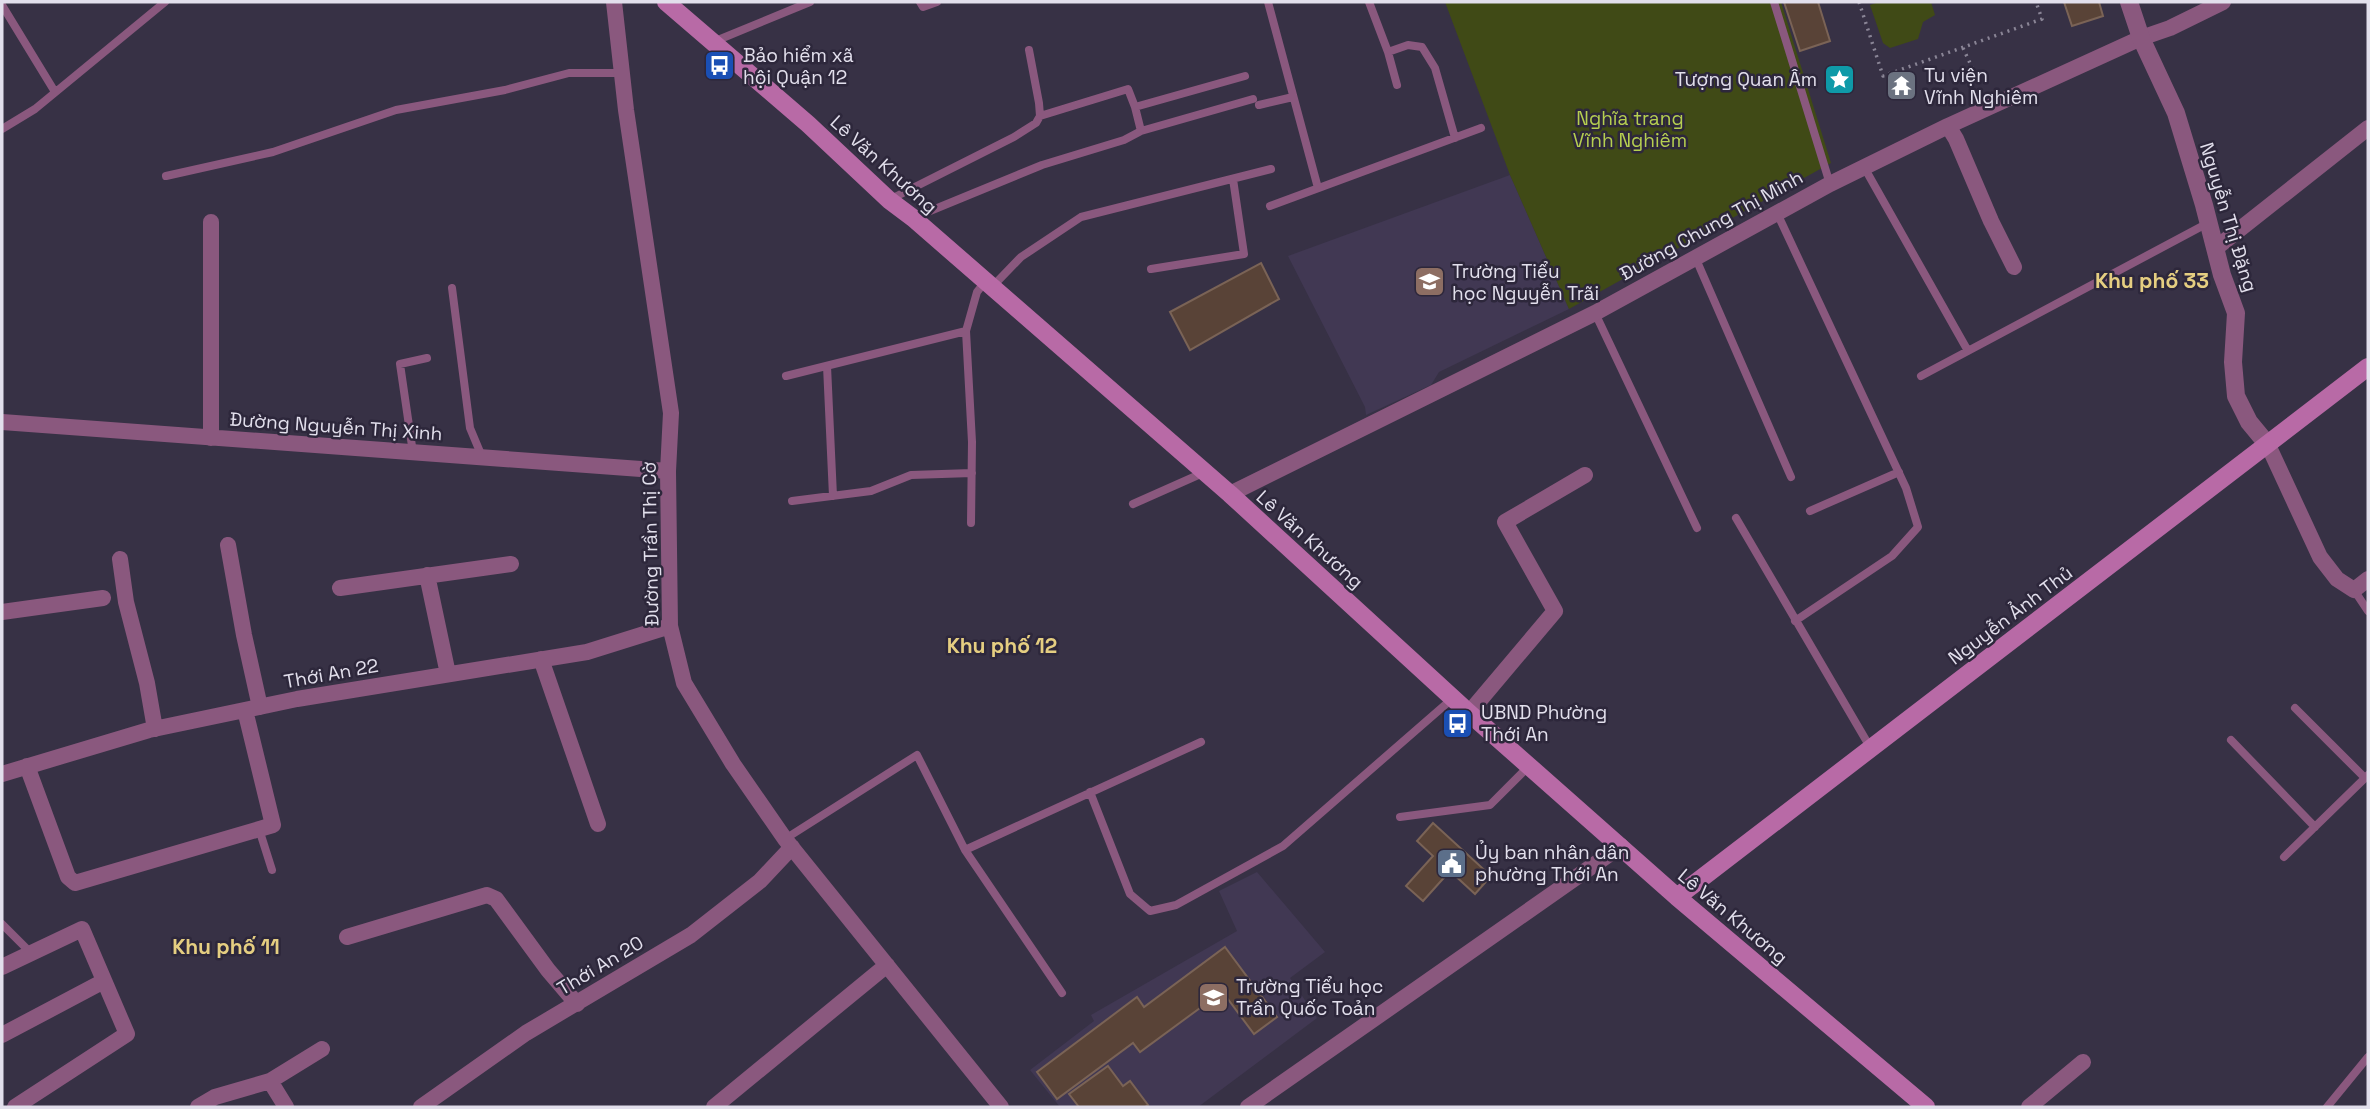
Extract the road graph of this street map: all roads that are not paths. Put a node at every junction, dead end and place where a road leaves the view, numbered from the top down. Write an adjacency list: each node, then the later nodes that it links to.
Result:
1 (165, 2): 20 (lane)
2 (614, 2): 17 (street, Đường Trần Thị Cờ)
3 (666, 2): 14 (main road, Lê Văn Khương)
4 (810, 2): 14 (lane)
5 (920, 2): 6 (lane)
6 (937, 2)
7 (1268, 2): 21 (lane)
8 (1369, 2): 16 (lane)
9 (1774, 2): 34 (lane)
10 (2129, 2): 13 (street, Nguyễn Thị Đặng)
11 (2223, 2): 13 (street, Đường Chung Thị Minh)
12 (2, 5): 20 (lane)
13 (2141, 38): 24 (street, Đường Chung Thị Minh); 41 (street, Nguyễn Thị Đặng)
14 (713, 42): 36 (main road, Lê Văn Khương)
15 (1029, 50): 23 (lane)
16 (1388, 52): 19 (lane); 29 (lane)
17 (622, 73): 32 (lane); 61 (street, Đường Trần Thị Cờ)
18 (1245, 76): 22 (lane)
19 (1397, 85)
20 (55, 92): 27 (lane)
21 (1293, 97): 28 (lane); 35 (lane)
22 (1135, 107): 23 (lane); 28 (lane)
23 (1040, 116): 36 (lane)
24 (1948, 126): 30 (street, Đường Chung Thị Minh); 44 (street)
25 (1481, 128): 29 (lane)
26 (2368, 128): 42 (street)
27 (2, 129)
28 (1141, 131): 39 (lane)
29 (1455, 138): 35 (lane)
30 (1864, 167): 34 (street, Đường Chung Thị Minh); 50 (lane)
31 (1271, 169): 33 (lane)
32 (166, 176)
33 (1233, 179): 45 (lane); 46 (lane)
34 (1830, 184): 38 (street, Đường Chung Thị Minh)
35 (1318, 188): 37 (lane)
36 (888, 200): 39 (main road, Lê Văn Khương)
37 (1270, 206)
38 (1777, 213): 43 (street, Đường Chung Thị Minh); 63 (lane)
39 (913, 218): 46 (main road, Lê Văn Khương)
40 (211, 222): 57 (street)
41 (2208, 223): 42 (street, Nguyễn Thị Đặng); 50 (lane)
42 (2216, 248): 58 (street, Nguyễn Thị Đặng)
43 (1696, 259): 48 (street, Đường Chung Thị Minh); 66 (lane)
44 (2014, 267)
45 (1151, 269)
46 (988, 285): 49 (lane); 62 (main road, Lê Văn Khương)
47 (452, 288): 60 (lane)
48 (1594, 313): 67 (street, Đường Chung Thị Minh); 74 (lane)
49 (966, 331): 52 (lane); 64 (lane)
50 (1968, 351): 55 (lane)
51 (427, 358): 59 (lane)
52 (827, 366): 54 (lane); 68 (lane)
53 (2368, 367): 58 (main road, Nguyễn Ảnh Thủ)
54 (786, 376)
55 (1921, 376)
56 (2, 422): 57 (street, Đường Nguyễn Thị Xinh)
57 (211, 438): 59 (street, Đường Nguyễn Thị Xinh)
58 (2268, 445): 81 (street); 96 (main road, Nguyễn Ảnh Thủ)
59 (413, 453): 60 (street, Đường Nguyễn Thị Xinh)
60 (483, 458): 61 (street, Đường Nguyễn Thị Xinh)
61 (668, 471): 86 (street, Đường Trần Thị Cờ)
62 (1205, 472): 67 (main road, Lê Văn Khương); 70 (lane)
63 (1899, 472): 71 (lane); 85 (lane)
64 (972, 473): 68 (lane); 73 (lane)
65 (1584, 475): 92 (street)
66 (1791, 477)
67 (1230, 494): 89 (main road, Lê Văn Khương)
68 (832, 496): 69 (lane)
69 (792, 501)
70 (1133, 504)
71 (1810, 511)
72 (1736, 518): 85 (lane)
73 (971, 523)
74 (1697, 528)
75 (228, 545): 91 (street)
76 (120, 559): 93 (street)
77 (511, 564): 78 (street)
78 (428, 575): 80 (street); 88 (street)
79 (2368, 579): 81 (street)
80 (340, 588)
81 (2354, 590): 83 (lane)
82 (103, 598): 84 (street)
83 (2368, 611)
84 (2, 612)
85 (1795, 621): 96 (lane)
86 (670, 626): 87 (street, Thới An 22); 106 (street, Đường Trần Thị Cờ)
87 (541, 659): 88 (street, Thới An 22); 103 (street)
88 (448, 674): 91 (street, Thới An 22)
89 (1453, 698): 92 (main road, Lê Văn Khương); 101 (lane)
90 (2295, 708): 100 (lane)
91 (252, 709): 93 (street, Thới An 22); 105 (street)
92 (1469, 713): 98 (main road, Lê Văn Khương)
93 (155, 729): 97 (street, Thới An 22)
94 (2231, 740): 104 (lane)
95 (1202, 742): 101 (lane)
96 (1870, 747): 111 (main road, Nguyễn Ảnh Thủ)
97 (27, 766): 99 (street, Thới An 22); 105 (street)
98 (1530, 766): 102 (lane); 107 (main road, Lê Văn Khương)
99 (2, 774)
100 (2367, 776): 104 (lane)
101 (1090, 792): 108 (lane)
102 (1400, 817)
103 (598, 824)
104 (2315, 827): 109 (lane)
105 (259, 829): 110 (lane)
106 (789, 843): 108 (lane); 115 (street, Đường Trần Thị Cờ); 119 (street, Thới An 20)
107 (1621, 846): 111 (main road, Lê Văn Khương); 131 (street)
108 (965, 850): 118 (lane)
109 (2284, 857)
110 (272, 870)
111 (1677, 897): 132 (main road, Lê Văn Khương)
112 (2, 924): 114 (lane)
113 (347, 937): 119 (street)
114 (31, 953): 116 (street); 117 (street)
115 (887, 965): 129 (street); 130 (street, Đường Trần Thị Cờ)
116 (2, 967)
117 (104, 981): 120 (street); 125 (street)
118 (1062, 993)
119 (577, 1004): 128 (street, Thới An 20)
120 (2, 1035)
121 (322, 1049): 124 (street)
122 (2368, 1057): 134 (lane)
123 (2083, 1062): 133 (street)
124 (270, 1081): 126 (street); 127 (street)
125 (15, 1107)
126 (198, 1107)
127 (286, 1107)
128 (421, 1107)
129 (714, 1107)
130 (1001, 1107)
131 (1248, 1107)
132 (1926, 1107)
133 (2029, 1107)
134 (2326, 1107)

